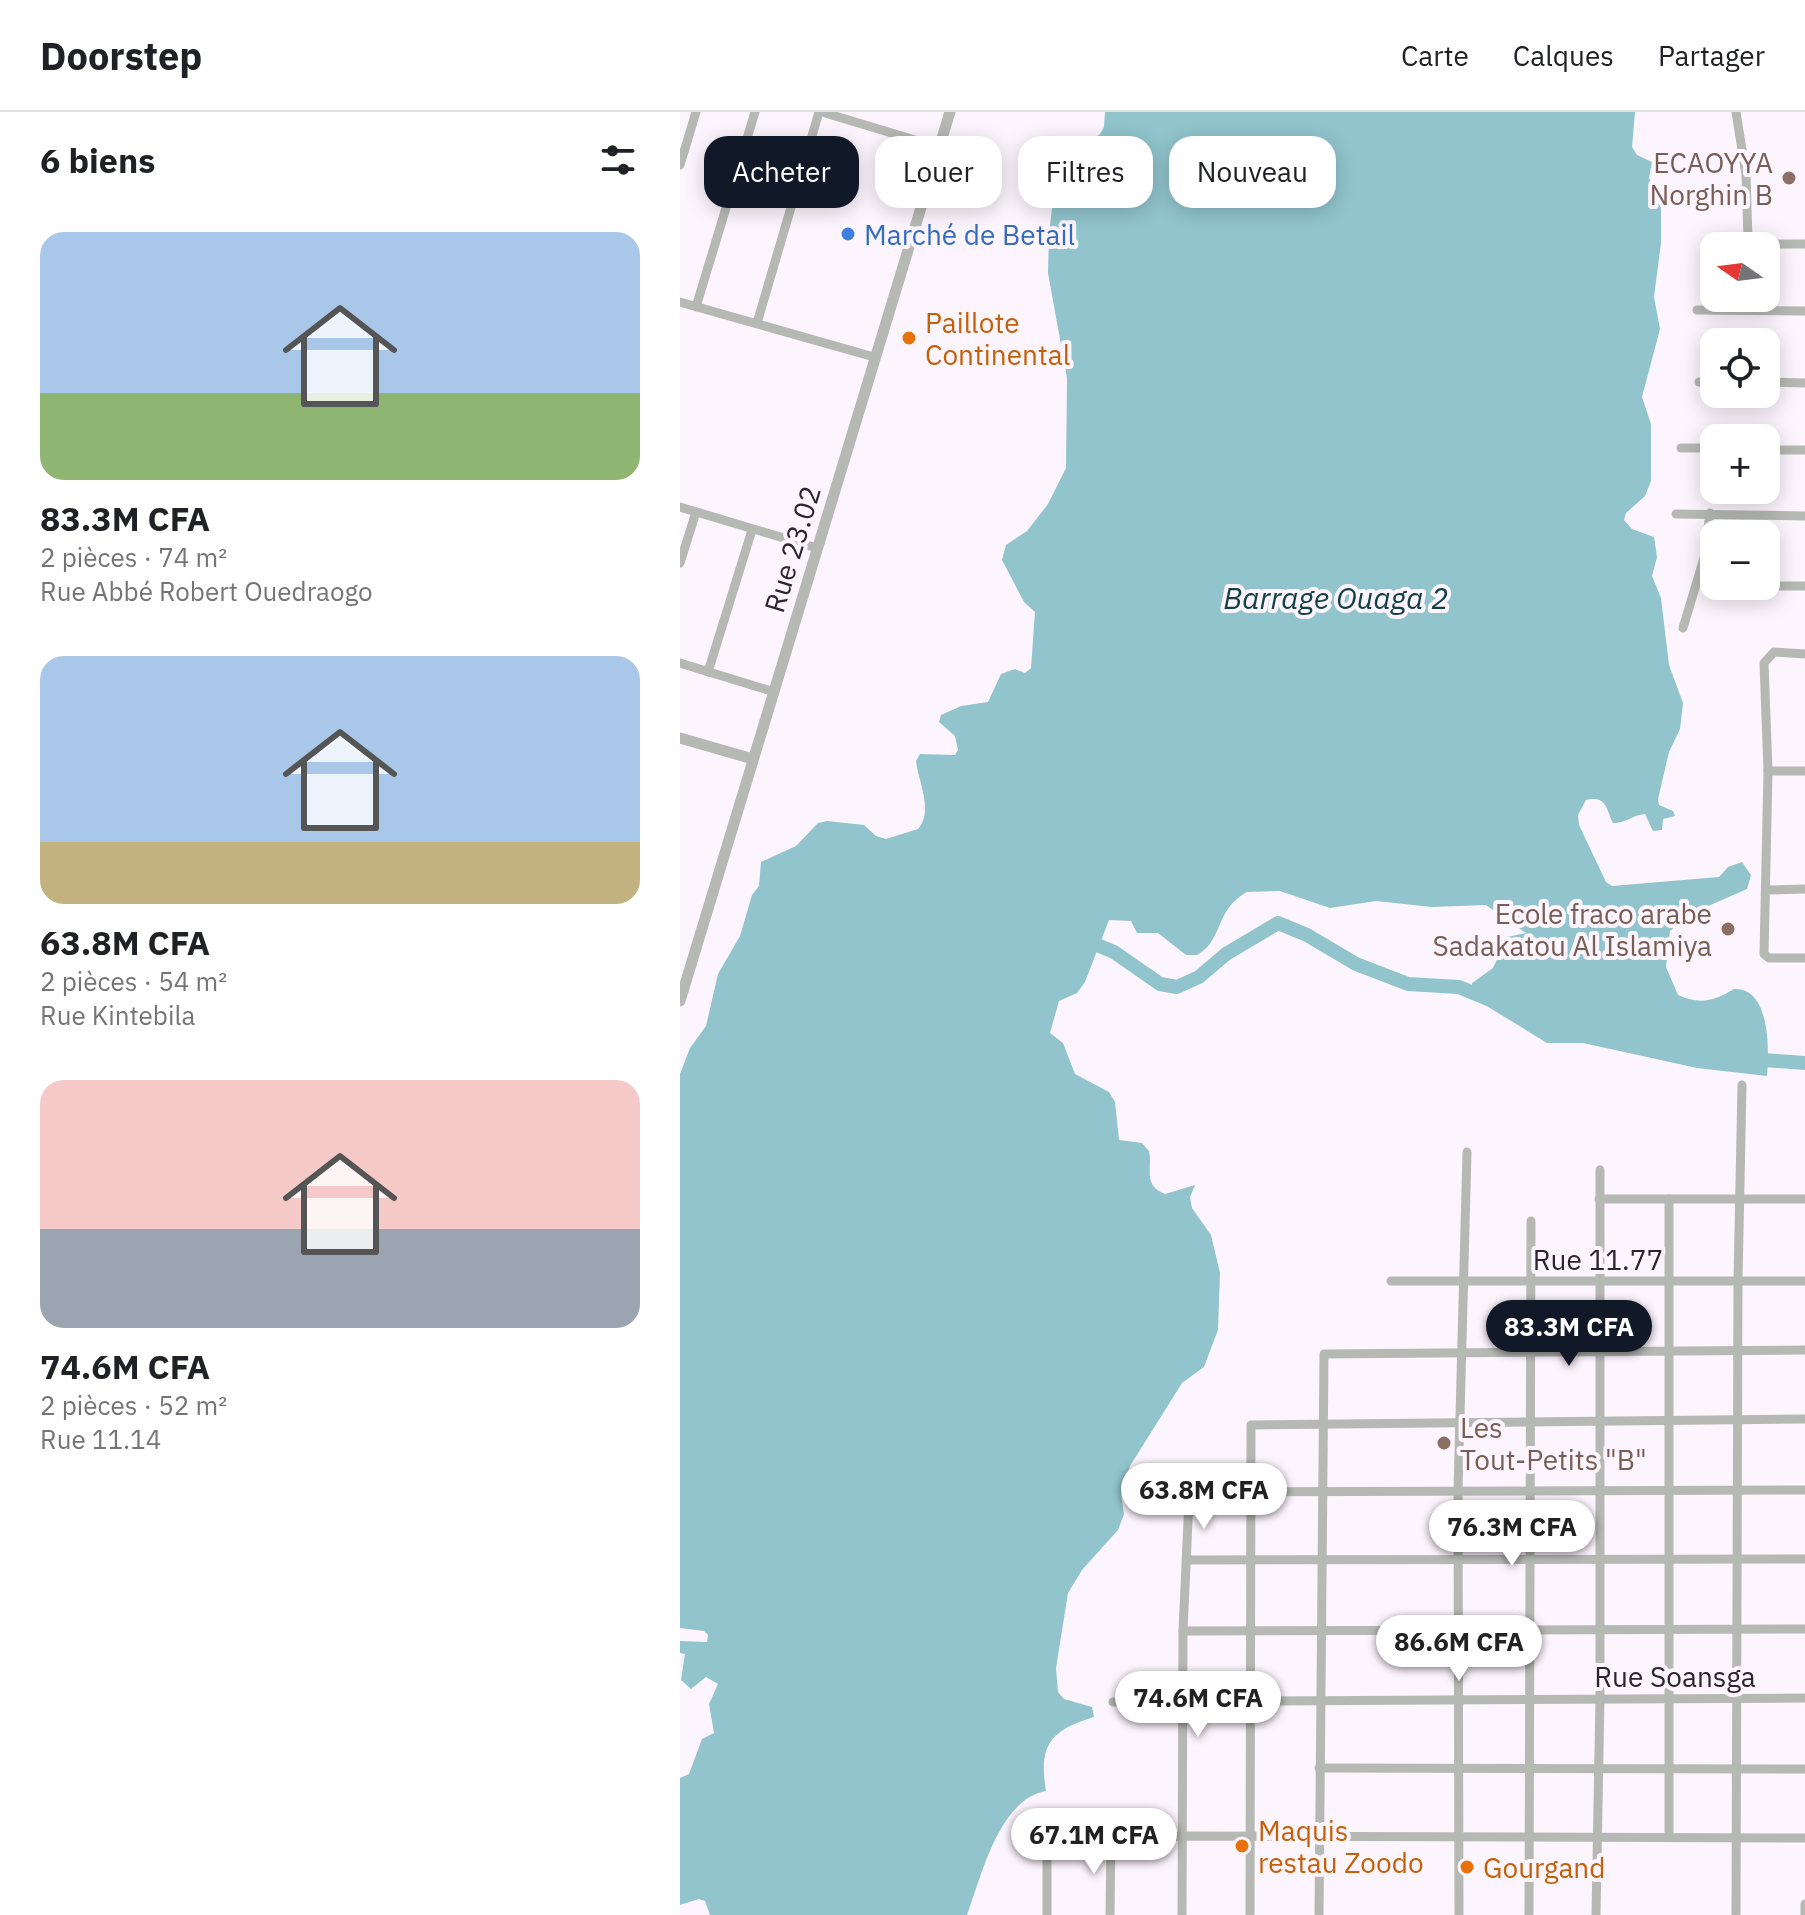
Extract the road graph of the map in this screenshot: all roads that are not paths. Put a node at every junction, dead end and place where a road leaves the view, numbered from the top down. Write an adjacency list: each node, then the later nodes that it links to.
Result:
1 (696, 112): 6 (street)
2 (755, 112): 13 (street)
3 (820, 112): 7 (street); 16 (street)
4 (950, 112): 8 (street, Rue 23.02)
5 (1736, 112): 11 (street)
6 (685, 133): 9 (street)
7 (901, 136)
8 (942, 136)
9 (680, 165)
10 (919, 208): 17 (street, Rue 23.02)
11 (1805, 244)
12 (680, 302): 13 (street)
13 (696, 307): 16 (street)
14 (1697, 310): 15 (street)
15 (1805, 311)
16 (757, 323): 17 (street)
17 (874, 357): 30 (street, Rue 23.02)
18 (1780, 382): 19 (street)
19 (1805, 383)
20 (1681, 448): 21 (street)
21 (1700, 448)
22 (1780, 450): 23 (street)
23 (1805, 450)
24 (680, 507): 25 (street)
25 (696, 512): 29 (street); 31 (street)
26 (1710, 513): 27 (street); 28 (street); 34 (street)
27 (1676, 514)
28 (1805, 516)
29 (752, 530): 30 (street); 37 (street)
30 (817, 548): 38 (street, Rue 23.02)
31 (680, 563)
32 (1780, 586): 33 (street)
33 (1805, 586)
34 (1683, 628)
35 (1805, 654): 41 (street)
36 (680, 663): 37 (street)
37 (708, 672): 38 (street)
38 (774, 692): 40 (street, Rue 23.02)
39 (680, 738): 40 (street)
40 (753, 759): 46 (street, Rue 23.02)
41 (1768, 771): 42 (street); 44 (street)
42 (1805, 771)
43 (1805, 889): 44 (street)
44 (1767, 890): 45 (street)
45 (1805, 958)
46 (680, 1001)
47 (1742, 1085): 50 (street)
48 (1467, 1152): 57 (street)
49 (1600, 1170): 51 (street)
50 (1739, 1198): 52 (street); 53 (street); 60 (street)
51 (1599, 1199): 52 (street); 55 (street)
52 (1669, 1199): 59 (street)
53 (1805, 1199)
54 (1531, 1221): 58 (street)
55 (1598, 1280): 58 (street, Rue 11.77); 59 (street, Rue 11.77); 65 (street)
56 (1391, 1281): 57 (street, Rue 11.77)
57 (1461, 1281): 58 (street, Rue 11.77); 66 (street)
58 (1529, 1281): 67 (street)
59 (1669, 1281): 60 (street, Rue 11.77); 62 (street)
60 (1738, 1281): 61 (street, Rue 11.77); 63 (street)
61 (1805, 1281)
62 (1669, 1350): 63 (street); 65 (street); 68 (street)
63 (1739, 1350): 64 (street); 69 (street)
64 (1805, 1350)
65 (1598, 1351): 67 (street); 72 (street)
66 (1461, 1352): 67 (street); 71 (street); 74 (street)
67 (1529, 1352): 73 (street)
68 (1668, 1419): 69 (street); 72 (street); 76 (street)
69 (1737, 1419): 70 (street); 77 (street)
70 (1805, 1419)
71 (1460, 1421): 73 (street); 74 (street); 82 (street)
72 (1598, 1421): 73 (street); 75 (street)
73 (1529, 1422): 78 (street)
74 (1321, 1424): 80 (street); 81 (street)
75 (1599, 1489): 76 (street); 78 (street); 88 (street)
76 (1668, 1489): 77 (street); 89 (street)
77 (1738, 1489): 79 (street); 83 (street)
78 (1528, 1490): 82 (street); 87 (street)
79 (1805, 1490)
80 (1251, 1491): 81 (street); 84 (street); 91 (street)
81 (1320, 1491): 82 (street); 85 (street)
82 (1458, 1491): 86 (street)
83 (1739, 1558): 89 (street); 90 (street); 96 (street)
84 (1251, 1559): 85 (street); 91 (street); 98 (street)
85 (1320, 1559): 86 (street); 99 (street)
86 (1458, 1559): 87 (street); 92 (street)
87 (1528, 1559): 88 (street); 93 (street)
88 (1598, 1559): 89 (street); 94 (street)
89 (1667, 1559): 95 (street)
90 (1805, 1559)
91 (1187, 1560): 100 (street)
92 (1459, 1629): 93 (street); 99 (street); 108 (street)
93 (1528, 1629): 94 (street); 103 (street)
94 (1599, 1629): 95 (street); 101 (street)
95 (1668, 1629): 96 (street); 104 (street)
96 (1738, 1629): 97 (street); 102 (street)
97 (1805, 1629)
98 (1250, 1630): 99 (street); 100 (street); 106 (street)
99 (1319, 1630): 107 (street)
100 (1183, 1631): 110 (street)
101 (1600, 1697): 103 (street, Rue Soansga); 104 (street, Rue Soansga); 113 (street)
102 (1739, 1697): 104 (street, Rue Soansga); 105 (street, Rue Soansga); 116 (street)
103 (1530, 1698): 108 (street, Rue Soansga); 112 (street)
104 (1668, 1698): 115 (street)
105 (1805, 1698)
106 (1251, 1700): 107 (street, Rue Soansga); 110 (street, Rue Soansga); 119 (street)
107 (1319, 1700): 108 (street, Rue Soansga); 114 (street)
108 (1459, 1700): 111 (street)
109 (1113, 1702): 110 (street, Rue Soansga)
110 (1182, 1702): 118 (street)
111 (1461, 1767): 112 (street); 114 (street); 123 (street)
112 (1530, 1767): 113 (street); 124 (street)
113 (1600, 1767): 115 (street); 121 (street)
114 (1319, 1768): 120 (street)
115 (1668, 1768): 116 (street); 125 (street)
116 (1738, 1768): 117 (street); 126 (street)
117 (1805, 1769)
118 (1181, 1836): 119 (street); 122 (street); 131 (street)
119 (1250, 1836): 120 (street); 132 (street)
120 (1318, 1836): 123 (street); 133 (street)
121 (1597, 1836): 124 (street); 125 (street); 136 (street)
122 (1111, 1837): 129 (street); 130 (street)
123 (1460, 1837): 124 (street); 134 (street)
124 (1529, 1837): 135 (street)
125 (1669, 1837): 126 (street)
126 (1737, 1837): 127 (street); 137 (street)
127 (1805, 1838)
128 (1805, 1904): 138 (street)
129 (1047, 1915)
130 (1110, 1915)
131 (1182, 1915)
132 (1250, 1915)
133 (1319, 1915)
134 (1459, 1915)
135 (1529, 1915)
136 (1596, 1915)
137 (1736, 1915)
138 (1805, 1915)

